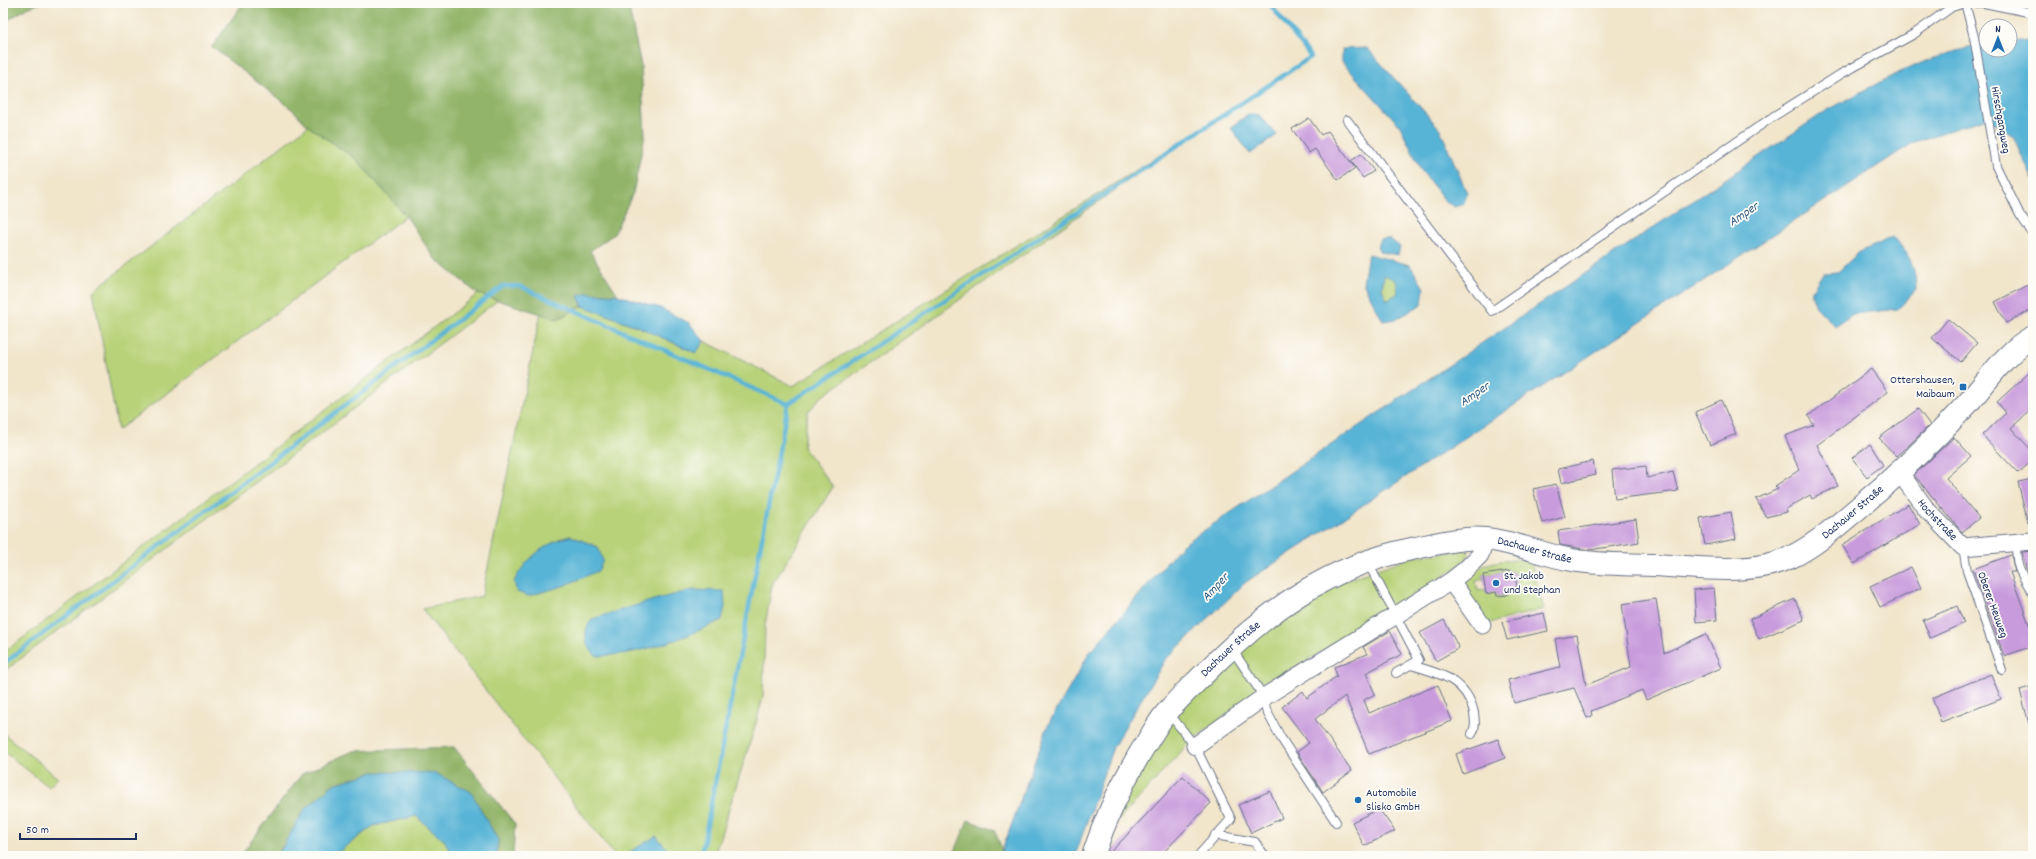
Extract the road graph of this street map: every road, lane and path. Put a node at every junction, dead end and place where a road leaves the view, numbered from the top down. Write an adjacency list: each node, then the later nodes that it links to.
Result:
1 (1965, 3): 2 (lane); 4 (lane); 5 (lane, Hirschgangweg)
2 (1984, 3): 3 (lane)
3 (2033, 14)
4 (1347, 120)
5 (2033, 234)
6 (2033, 337): 7 (main road, Dachauer Straße)
7 (1900, 473): 8 (main road, Dachauer Straße); 10 (street, Hochstraße)
8 (1485, 539): 11 (main road, Dachauer Straße); 12 (street)
9 (2025, 542): 10 (street, Hochstraße); 13 (lane)
10 (1963, 547): 18 (lane, Oberer Heuweg)
11 (1367, 560): 14 (lane); 16 (main road, Dachauer Straße)
12 (1451, 581): 14 (street); 15 (street)
13 (2033, 593)
14 (1394, 614): 17 (lane); 20 (street)
15 (1482, 625)
16 (1231, 647): 20 (lane); 21 (main road, Dachauer Straße)
17 (1411, 665): 19 (lane); 22 (lane)
18 (2002, 670)
19 (1396, 673)
20 (1264, 696): 23 (street); 24 (lane)
21 (1168, 711): 23 (lane); 26 (main road, Dachauer Straße)
22 (1472, 734)
23 (1195, 746): 25 (lane)
24 (1336, 822)
25 (1215, 835): 27 (lane); 28 (lane)
26 (1093, 856)
27 (1198, 856)
28 (1265, 856)

